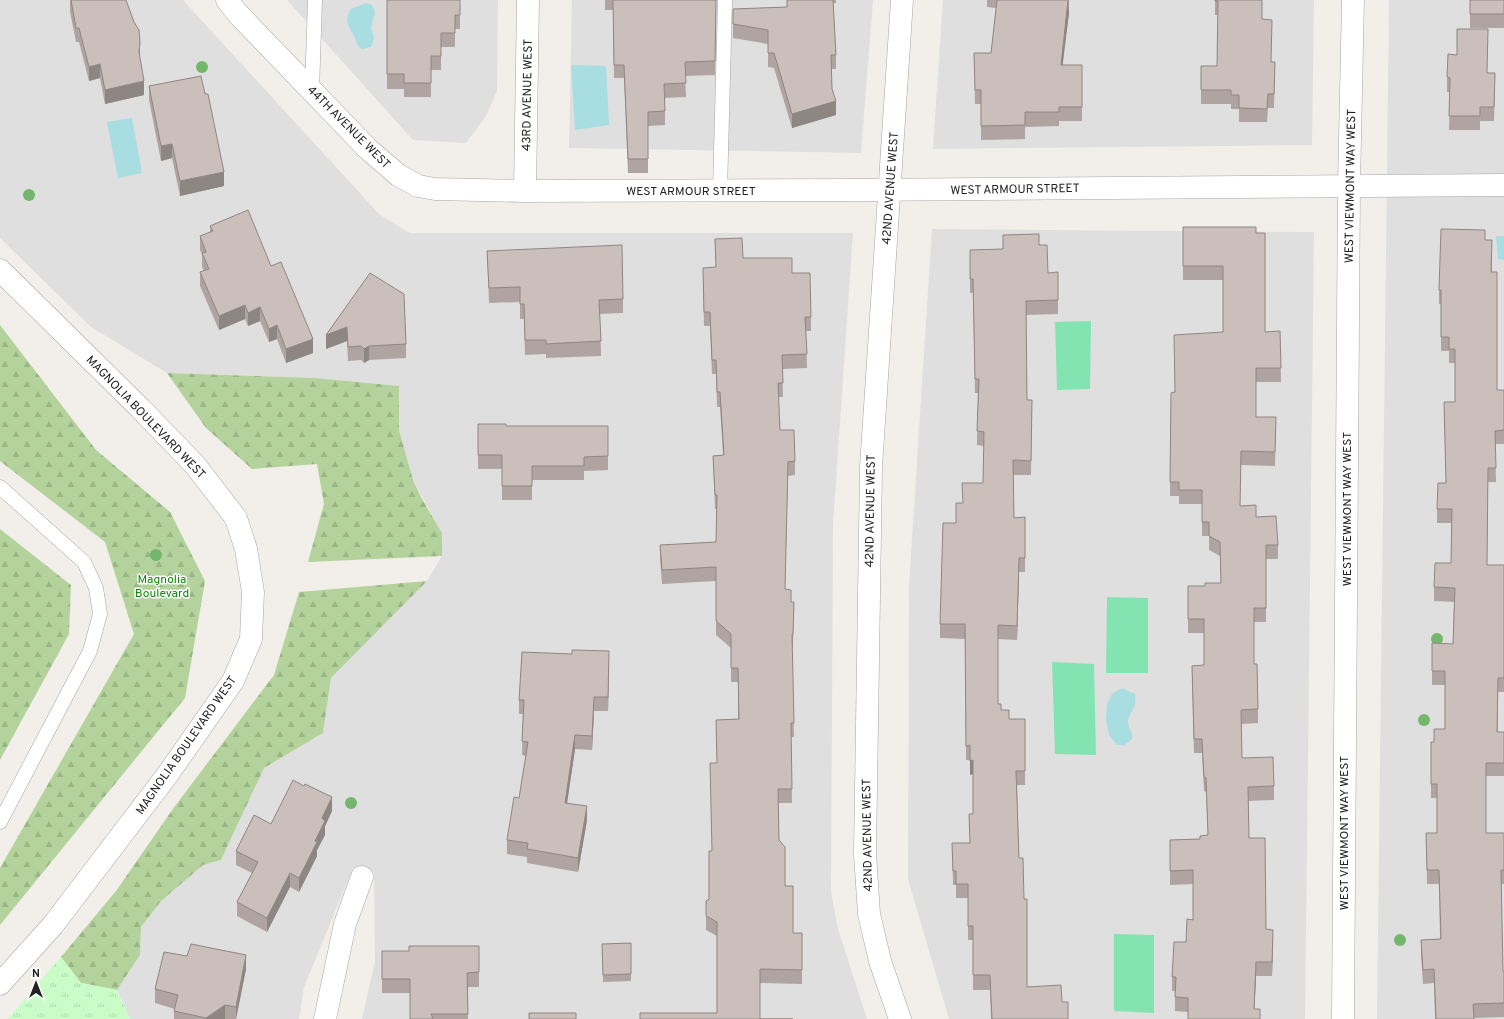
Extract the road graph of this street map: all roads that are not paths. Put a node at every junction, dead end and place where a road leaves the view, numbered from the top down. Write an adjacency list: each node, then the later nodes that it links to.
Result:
1 (227, 0): 7 (street, 44TH AVENUE WEST)
2 (315, 0): 7 (lane)
3 (528, 0): 11 (street, 43RD AVENUE WEST)
4 (725, 0): 12 (lane)
5 (902, 0): 10 (street, 42ND AVENUE WEST)
6 (1353, 0): 8 (street, WEST VIEWMONT WAY WEST)
7 (312, 91): 11 (street, 44TH AVENUE WEST)
8 (1349, 185): 9 (street, WEST ARMOUR STREET); 10 (street, WEST ARMOUR STREET); 20 (street, WEST VIEWMONT WAY WEST)
9 (1504, 185)
10 (889, 190): 12 (street, WEST ARMOUR STREET); 19 (street, 42ND AVENUE WEST)
11 (525, 191): 12 (street, WEST ARMOUR STREET)
12 (720, 191)
13 (0, 270): 17 (street, MAGNOLIA BOULEVARD WEST)
14 (0, 487): 15 (lane)
15 (0, 822)
16 (362, 877): 18 (street)
17 (0, 984)
18 (325, 1019)
19 (900, 1019)
20 (1343, 1019)

